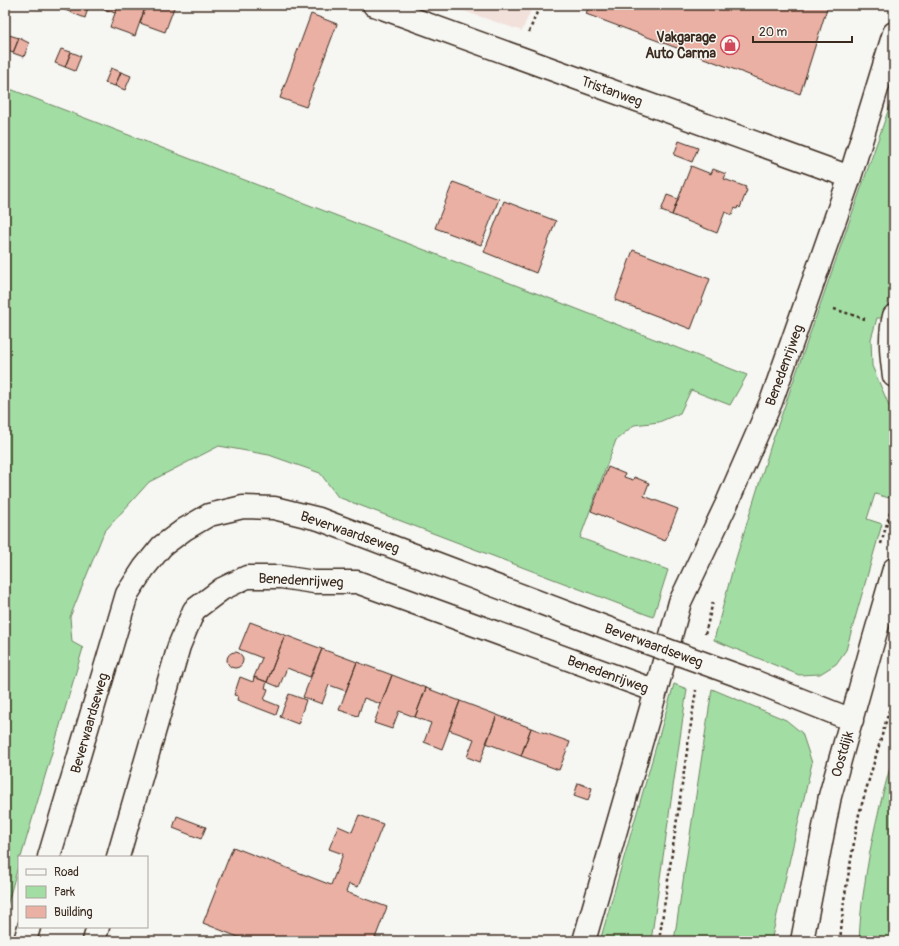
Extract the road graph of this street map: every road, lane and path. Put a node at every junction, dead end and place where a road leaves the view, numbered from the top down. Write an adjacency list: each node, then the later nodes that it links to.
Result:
1 (374, 5): 3 (street, Tristanweg)
2 (894, 32): 3 (street, Benedenrijweg)
3 (850, 177): 10 (street, Benedenrijweg)
4 (894, 316): 5 (street)
5 (894, 376)
6 (894, 570): 12 (street, Oostdijk)
7 (708, 623): 8 (path)
8 (704, 640)
9 (696, 685): 20 (path)
10 (656, 690): 14 (street, Benedenrijweg); 19 (street, Benedenrijweg)
11 (894, 694): 22 (path)
12 (852, 720): 13 (street, Beverwaardseweg, bridge); 21 (street, Oostdijk)
13 (49, 856)
14 (118, 856)
15 (29, 928): 17 (street)
16 (98, 928): 18 (street)
17 (25, 941)
18 (94, 941)
19 (584, 941)
20 (659, 941)
21 (802, 941)
22 (840, 941)

